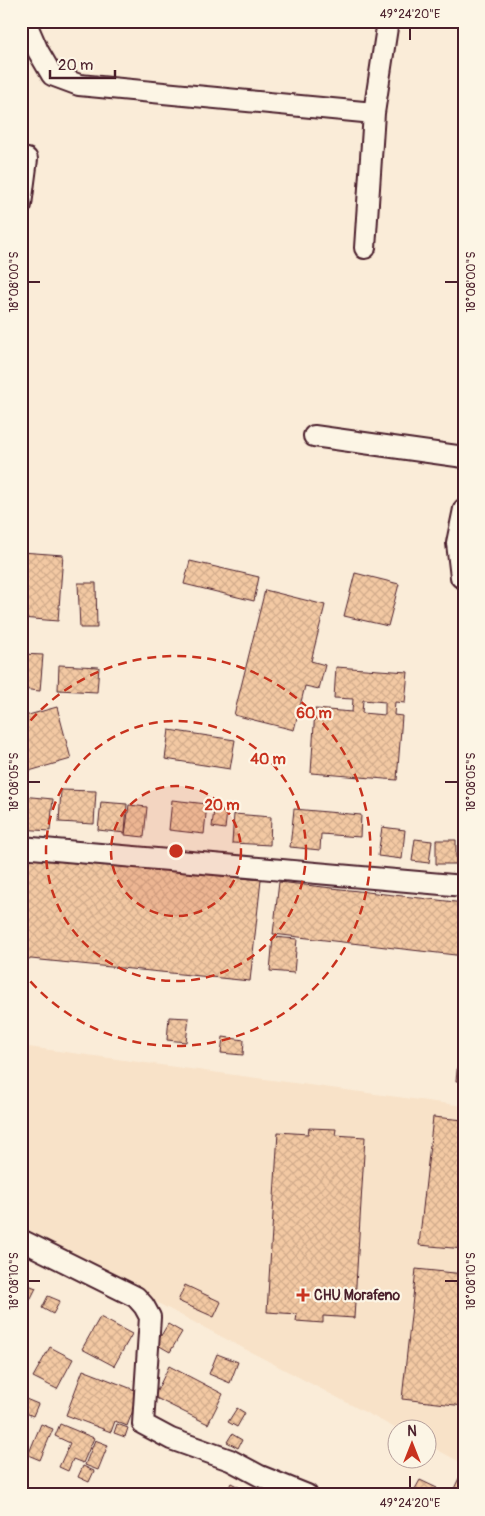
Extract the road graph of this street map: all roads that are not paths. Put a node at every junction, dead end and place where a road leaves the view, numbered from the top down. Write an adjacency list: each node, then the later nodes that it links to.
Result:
1 (25, 21): 3 (street)
2 (388, 21): 3 (street)
3 (374, 113): 6 (street)
4 (27, 159): 5 (street)
5 (21, 205)
6 (365, 248)
7 (314, 436): 8 (street)
8 (464, 457)
9 (464, 509): 10 (street)
10 (461, 577)
11 (21, 847): 12 (street)
12 (464, 886)
13 (21, 1240): 14 (street)
14 (307, 1495)

